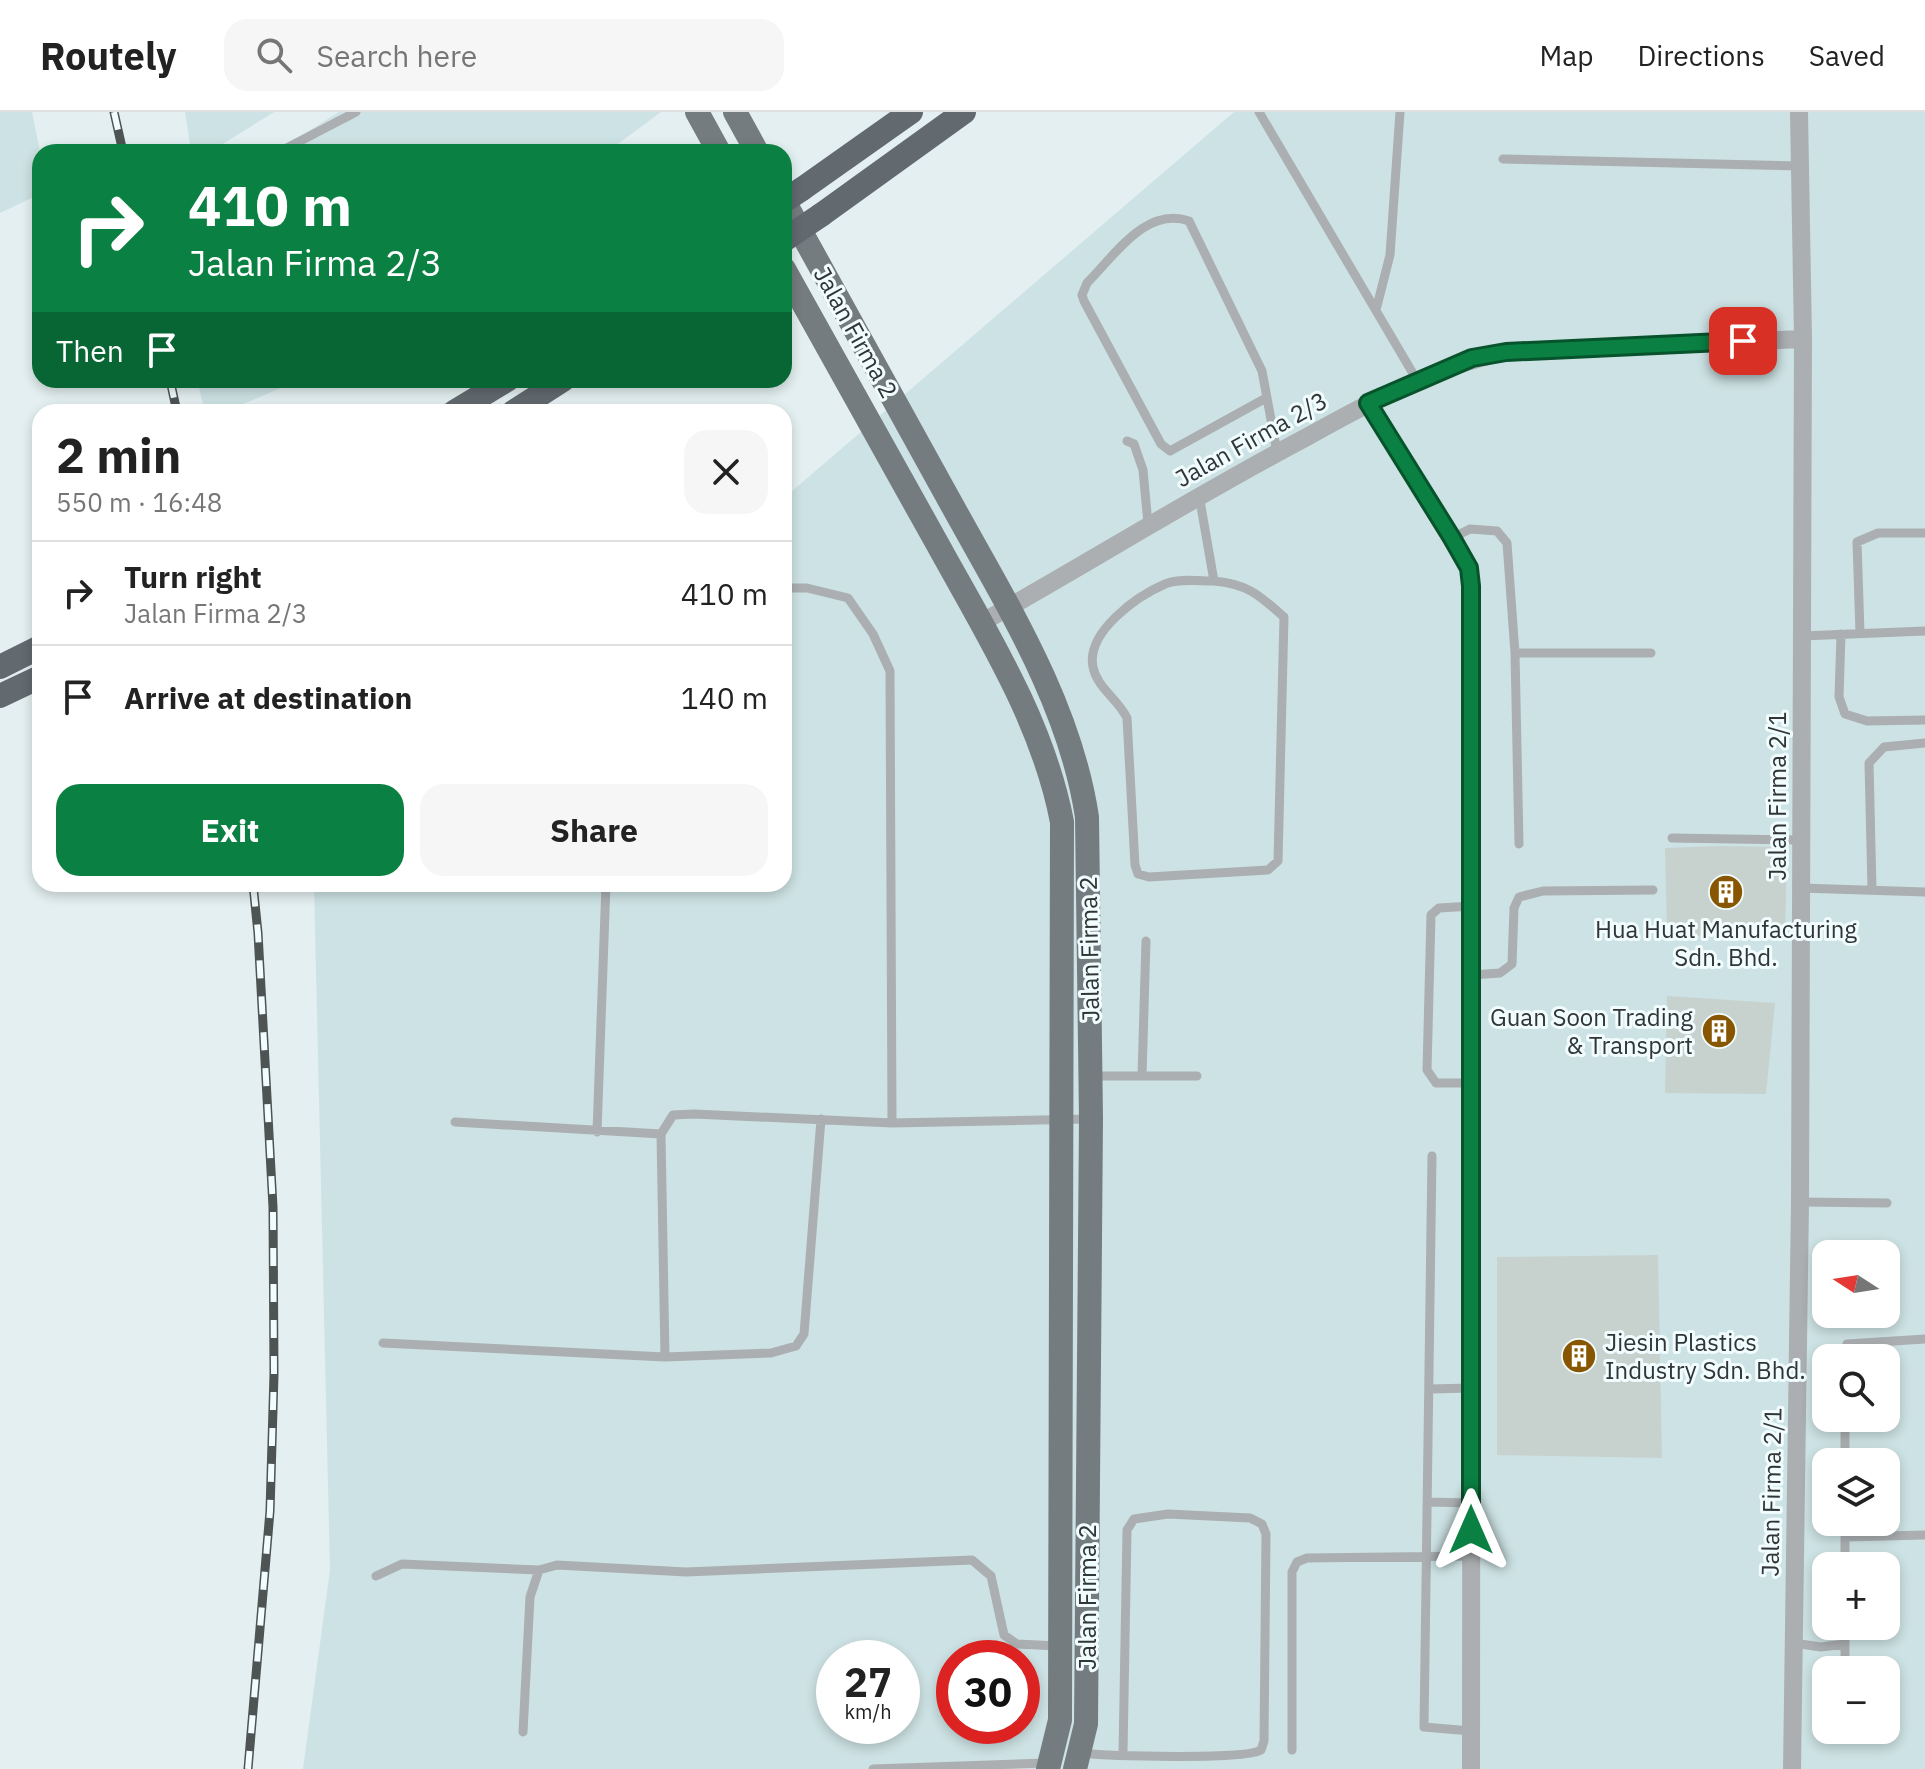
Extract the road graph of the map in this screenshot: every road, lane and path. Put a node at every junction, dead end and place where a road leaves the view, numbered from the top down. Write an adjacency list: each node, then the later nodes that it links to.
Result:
1 (356, 112): 9 (lane)
2 (697, 112): 10 (main road)
3 (735, 112): 11 (main road)
4 (911, 112): 14 (highway)
5 (964, 112): 16 (highway, bridge)
6 (1259, 112): 18 (lane)
7 (1400, 112): 18 (lane)
8 (1799, 112): 13 (street, Jalan Firma 2/1)
9 (294, 144)
10 (715, 144)
11 (753, 144)
12 (1503, 159): 13 (lane)
13 (1800, 166): 19 (street, Jalan Firma 2/1)
14 (792, 196)
15 (792, 201): 35 (main road, Jalan Firma 2)
16 (792, 235)
17 (792, 283): 36 (main road, Jalan Firma 2)
18 (1376, 310): 20 (lane)
19 (1803, 339): 20 (street, Jalan Firma 2/3); 40 (street, Jalan Firma 2/1)
20 (1418, 382): 24 (street, Jalan Firma 2/3)
21 (494, 388): 25 (highway)
22 (550, 388): 26 (highway)
23 (1266, 398): 23 (lane); 28 (lane)
24 (1368, 403): 28 (street, Jalan Firma 2/3); 32 (street)
25 (467, 404)
26 (526, 404)
27 (1127, 441): 30 (lane)
28 (1277, 452): 29 (street, Jalan Firma 2/3)
29 (1199, 495): 30 (street, Jalan Firma 2/3); 33 (lane)
30 (1148, 524): 35 (street, Jalan Firma 2/3)
31 (1925, 533): 38 (lane)
32 (1452, 538): 42 (lane); 57 (street)
33 (1214, 581): 33 (lane)
34 (792, 588): 68 (lane)
35 (1008, 608): 36 (street, Jalan Firma 2/3); 60 (main road, Jalan Firma 2)
36 (981, 623): 65 (main road, Jalan Firma 2)
37 (1925, 631): 38 (lane)
38 (1860, 633): 39 (lane)
39 (1841, 634): 40 (lane); 47 (lane)
40 (1802, 636): 50 (street, Jalan Firma 2/1)
41 (32, 651): 44 (highway)
42 (1515, 653): 43 (lane); 51 (lane)
43 (1651, 653)
44 (0, 667)
45 (32, 681): 46 (highway)
46 (0, 696)
47 (1925, 720)
48 (1925, 743): 54 (lane)
49 (1672, 838): 50 (lane)
50 (1801, 840): 52 (street, Jalan Firma 2/1)
51 (1519, 844)
52 (1801, 888): 54 (lane); 72 (street, Jalan Firma 2/1)
53 (1653, 890): 59 (lane)
54 (1872, 890): 56 (lane)
55 (606, 892): 69 (lane)
56 (1925, 892)
57 (1472, 906): 59 (street); 63 (lane)
58 (1146, 941): 61 (lane)
59 (1472, 975): 63 (street)
60 (1090, 1076): 61 (lane); 66 (main road, Jalan Firma 2)
61 (1142, 1076): 62 (lane)
62 (1197, 1076)
63 (1472, 1083): 78 (street)
64 (821, 1119): 68 (lane); 70 (lane); 77 (lane)
65 (1063, 1119): 66 (lane); 68 (lane); 92 (main road, Jalan Firma 2)
66 (1091, 1119): 98 (main road, Jalan Firma 2)
67 (455, 1122): 69 (lane)
68 (892, 1123)
69 (597, 1132): 70 (lane)
70 (661, 1134): 77 (lane)
71 (1432, 1156): 79 (lane)
72 (1800, 1202): 73 (lane); 90 (street, Jalan Firma 2/1)
73 (1887, 1203)
74 (1925, 1339): 76 (lane)
75 (383, 1343): 77 (lane)
76 (1847, 1344)
77 (665, 1357)
78 (1471, 1388): 79 (lane); 81 (street)
79 (1430, 1389): 80 (lane)
80 (1428, 1502): 81 (lane); 86 (lane)
81 (1471, 1503): 85 (street)
82 (1925, 1535): 83 (lane)
83 (1845, 1537): 84 (lane)
84 (1845, 1552)
85 (1471, 1556): 86 (lane); 94 (street)
86 (1427, 1557): 94 (lane); 96 (lane)
87 (539, 1570): 88 (lane); 92 (lane); 95 (lane)
88 (376, 1576)
89 (1845, 1640): 91 (lane)
90 (1793, 1643): 91 (lane); 102 (street, Jalan Firma 2/1)
91 (1845, 1644): 93 (lane)
92 (1060, 1646): 99 (main road, Jalan Firma 2)
93 (1845, 1656)
94 (1471, 1731): 101 (street)
95 (523, 1732)
96 (1292, 1750)
97 (1123, 1753): 97 (lane); 98 (lane)
98 (1077, 1761)
99 (1049, 1766): 100 (lane)
100 (873, 1769)
101 (1471, 1769)
102 (1792, 1769)

